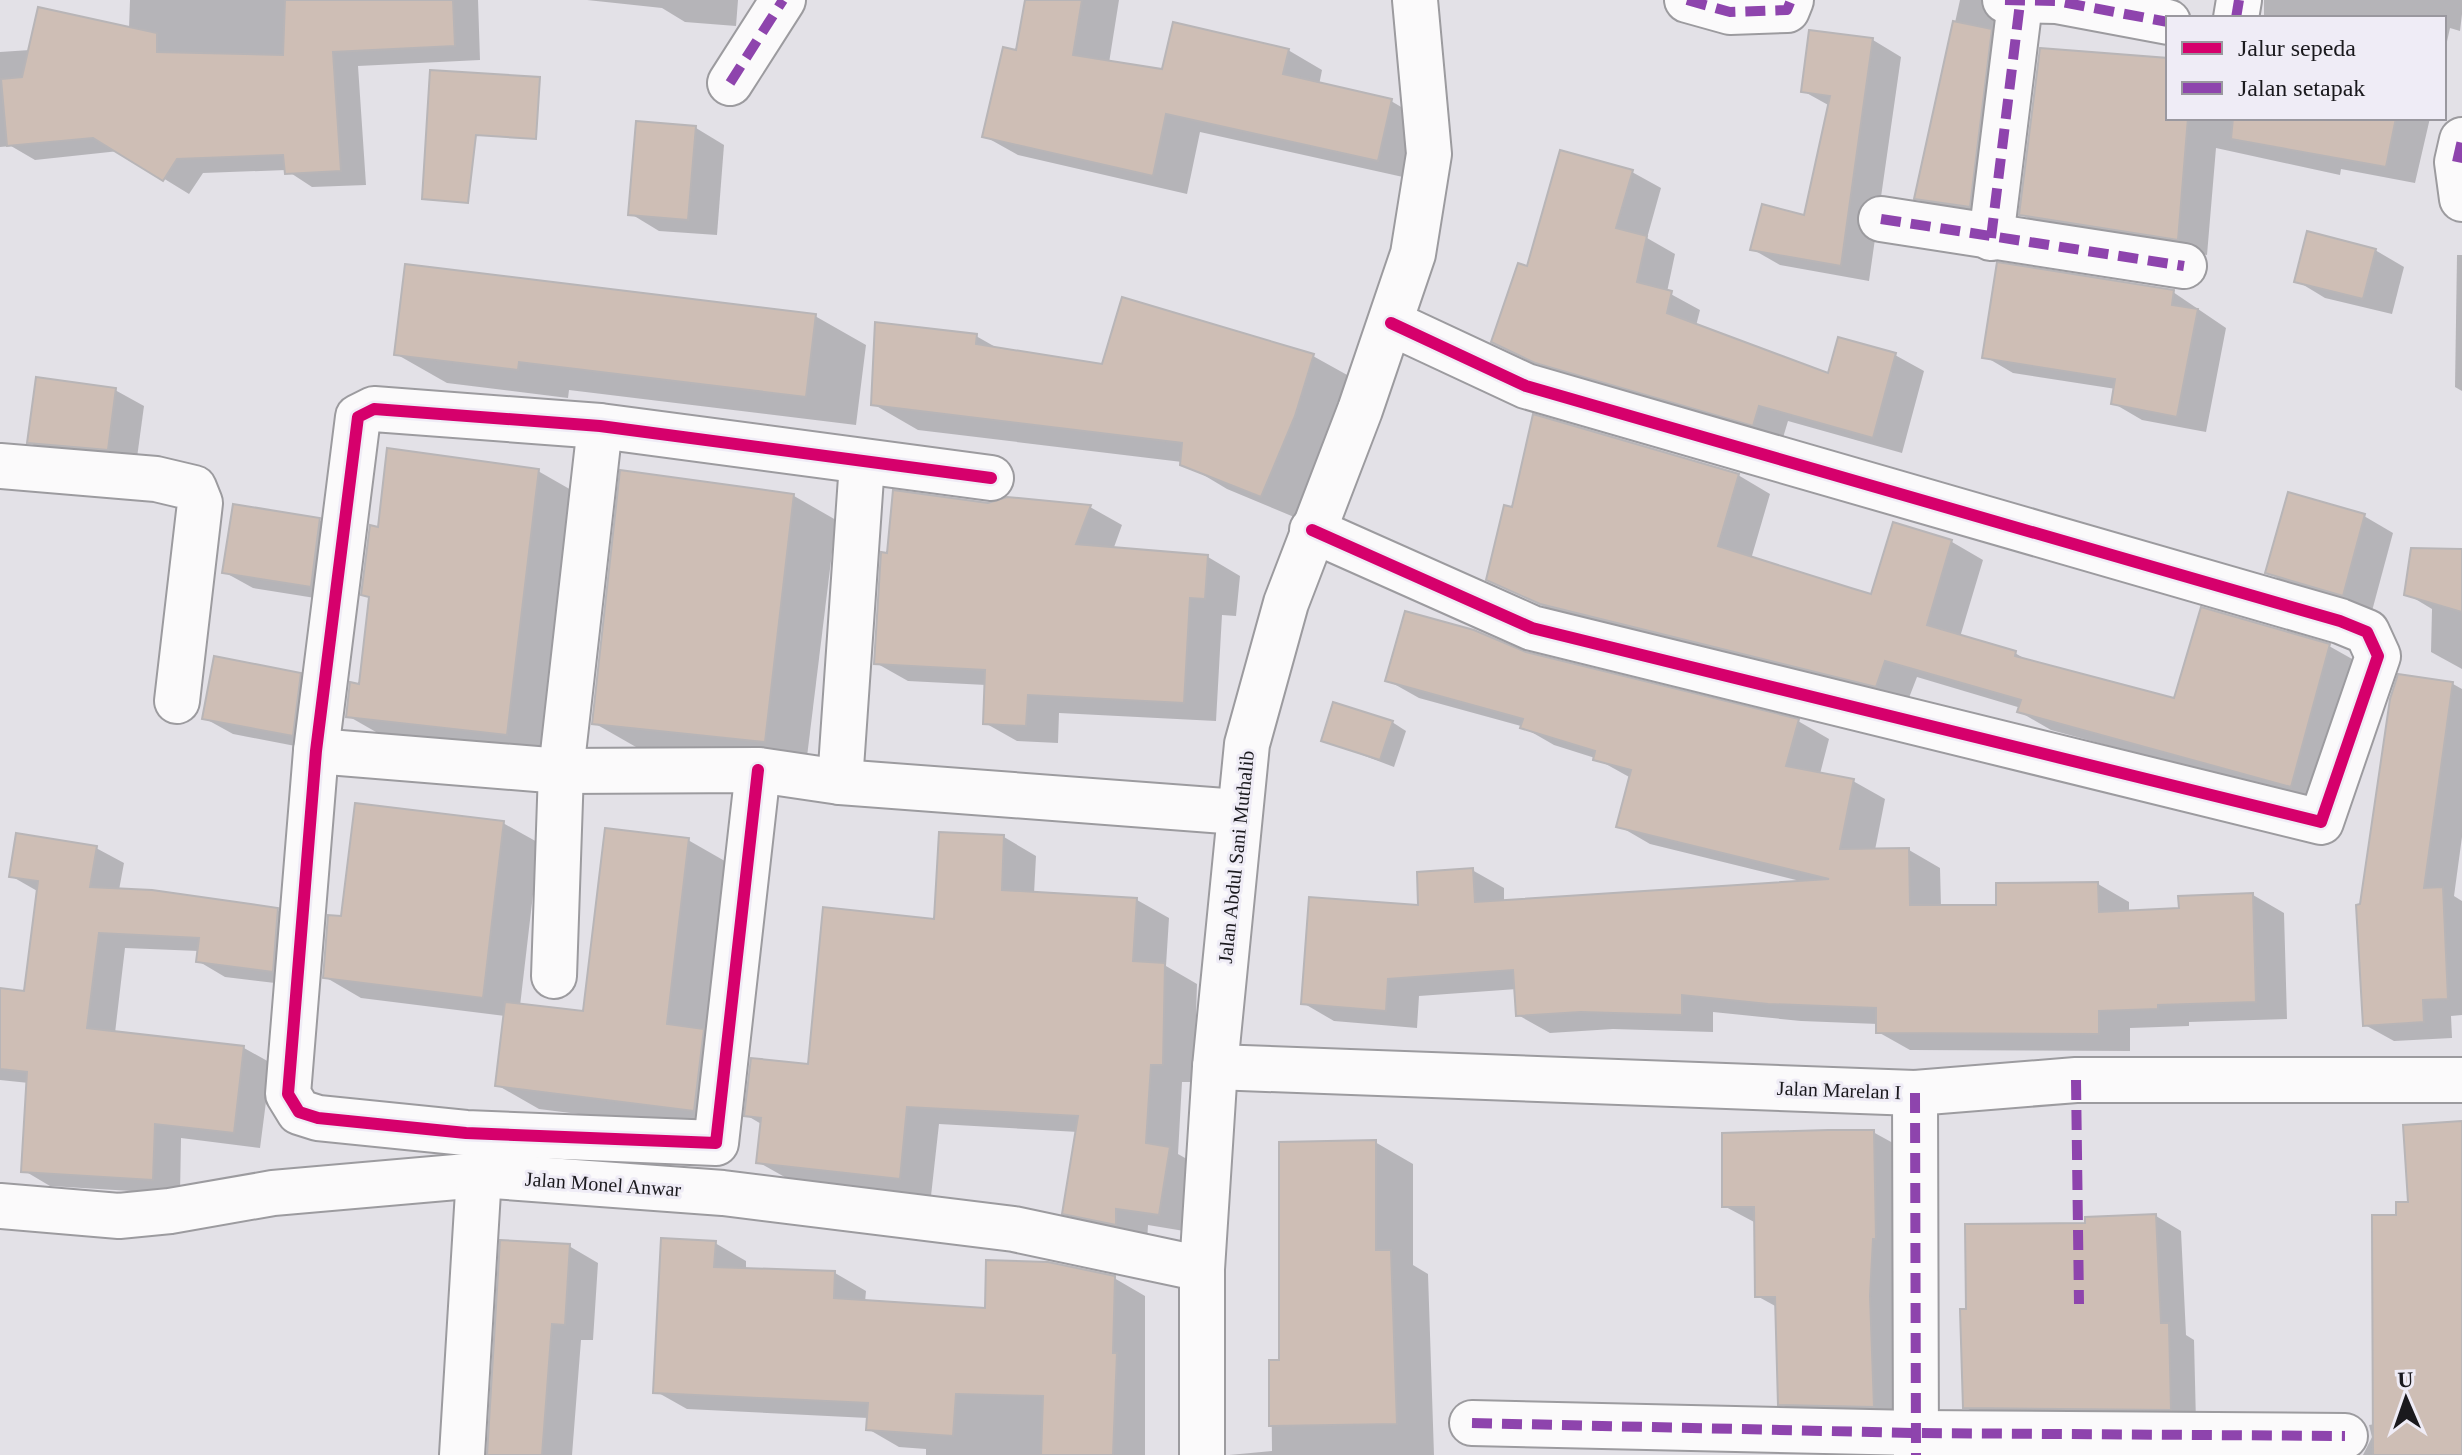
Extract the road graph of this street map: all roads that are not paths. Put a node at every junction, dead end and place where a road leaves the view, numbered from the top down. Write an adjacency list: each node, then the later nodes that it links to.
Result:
1 (783, 0): 7 (street)
2 (1415, 0): 13 (street, Jalan Abdul Sani Muthalib)
3 (1687, 0): 4 (street)
4 (1791, 0)
5 (2034, 1): 6 (street); 11 (street)
6 (2166, 22)
7 (730, 83)
8 (2462, 140): 9 (street)
9 (2462, 199)
10 (1881, 219): 11 (street)
11 (1991, 238): 12 (street)
12 (2184, 266)
13 (1391, 323): 18 (street, Jalan Abdul Sani Muthalib); 18 (street)
14 (600, 426): 15 (street); 20 (street); 22 (street)
15 (862, 463): 17 (street); 23 (street)
16 (0, 466): 19 (street)
17 (991, 478)
18 (1312, 530): 24 (street, Jalan Abdul Sani Muthalib)
19 (177, 701)
20 (316, 751): 21 (street); 22 (street)
21 (758, 770): 22 (street); 23 (street)
22 (561, 771): 25 (street)
23 (840, 782): 24 (street)
24 (1238, 812): 26 (street, Jalan Abdul Sani Muthalib)
25 (554, 976)
26 (1215, 1067): 28 (street, Jalan Marelan I); 31 (street, Jalan Abdul Sani Muthalib)
27 (2462, 1080): 28 (street, Jalan Marelan I)
28 (1915, 1093): 34 (street)
29 (479, 1175): 30 (street, Jalan Monel Anwar); 31 (street, Jalan Monel Anwar); 35 (street)
30 (0, 1206)
31 (1202, 1269): 36 (street, Jalan Abdul Sani Muthalib)
32 (1472, 1423): 34 (street)
33 (2345, 1436): 34 (street)
34 (1915, 1444)
35 (462, 1455)
36 (1202, 1455)

